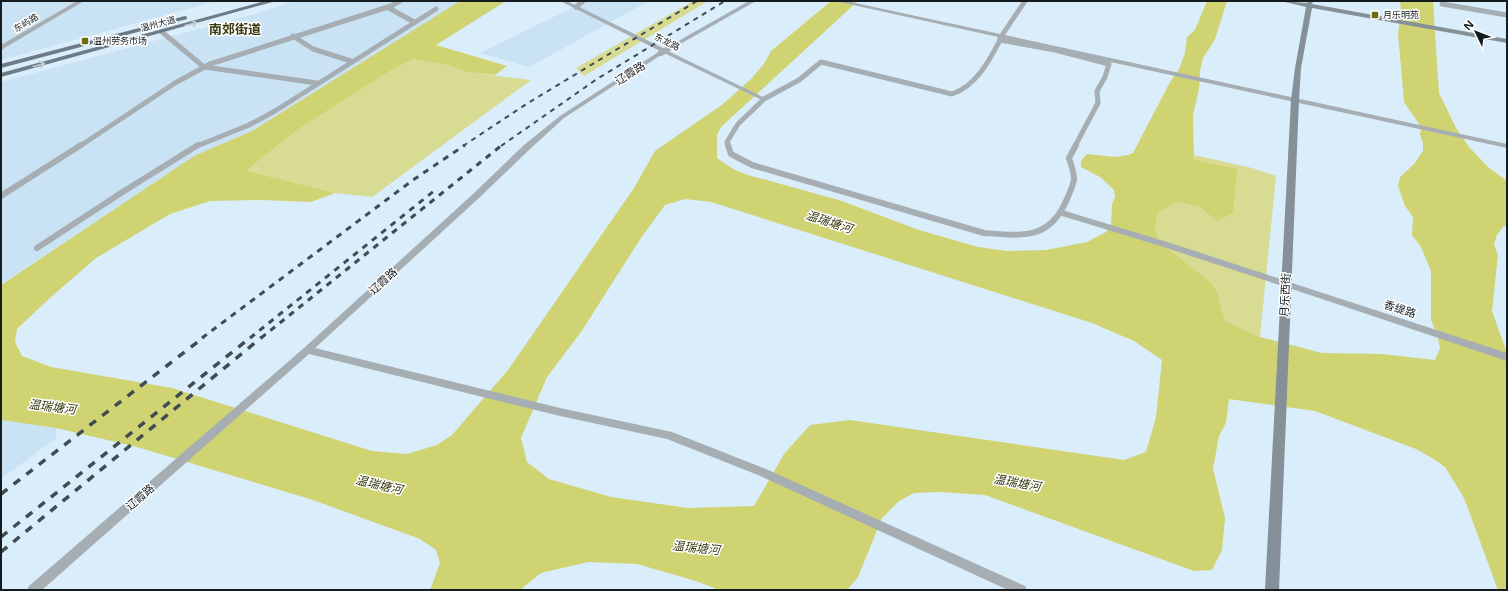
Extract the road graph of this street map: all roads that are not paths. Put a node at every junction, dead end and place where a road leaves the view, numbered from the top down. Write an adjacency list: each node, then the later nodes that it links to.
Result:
1 (81, 1): 22 (street, 东屿路)
2 (247, 1): 24 (main road, 温州大道)
3 (273, 1): 18 (main road, 温州大道, one-way to 3)
4 (400, 1): 13 (street)
5 (563, 1): 14 (street, 东龙路)
6 (583, 1): 14 (street)
7 (753, 1): 35 (street, 辽霞路)
8 (838, 1): 20 (street)
9 (1025, 1): 20 (street)
10 (1284, 1): 11 (main road)
11 (1310, 3): 21 (main road); 29 (main road, 月乐西街)
12 (1442, 4): 16 (street)
13 (387, 7): 17 (street); 19 (street)
14 (576, 7): 28 (street, 东龙路)
15 (436, 9): 17 (street)
16 (1507, 15)
17 (414, 22): 23 (street)
18 (162, 32): 25 (street); 26 (main road, 温州大道, one-way to 18)
19 (293, 36): 23 (street); 25 (street)
20 (1001, 38): 28 (street); 29 (street); 32 (street)
21 (1507, 42)
22 (1, 48)
23 (351, 61): 27 (street)
24 (1, 66)
25 (204, 67): 27 (street); 31 (street)
26 (1, 75)
27 (317, 83): 33 (street)
28 (762, 98): 32 (street)
29 (1295, 100): 30 (street); 34 (main road, 月乐西街)
30 (1507, 146)
31 (1, 196)
32 (1062, 213): 34 (street)
33 (38, 248)
34 (1286, 284): 36 (street, 香缇路); 39 (main road, 月乐西街)
35 (307, 350): 37 (street, 辽霞路); 38 (street)
36 (1507, 357)
37 (33, 590)
38 (1021, 590)
39 (1272, 590)

